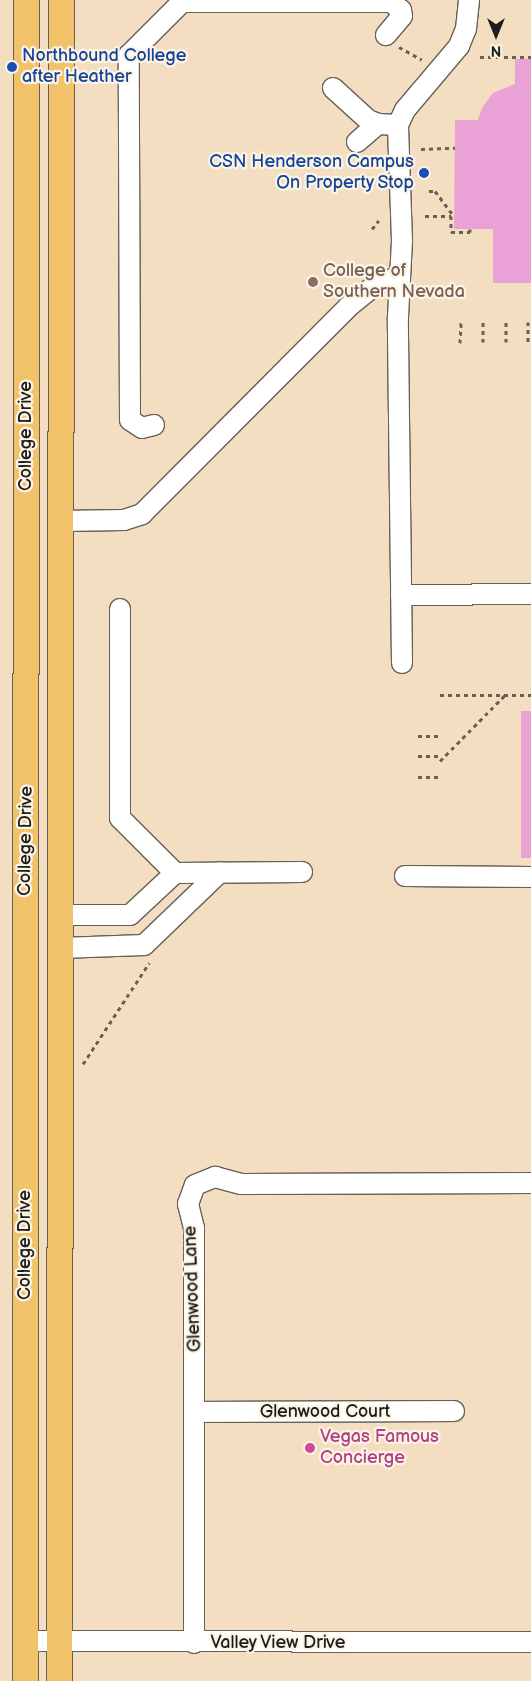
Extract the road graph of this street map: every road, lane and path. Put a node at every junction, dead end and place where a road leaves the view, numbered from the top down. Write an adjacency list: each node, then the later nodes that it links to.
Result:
1 (26, 0): 52 (main road, College Drive)
2 (61, 0): 32 (main road, College Drive)
3 (469, 0): 10 (street)
4 (391, 40): 7 (path); 31 (street)
5 (480, 57): 6 (path)
6 (531, 57)
7 (424, 62)
8 (333, 88): 9 (street)
9 (378, 124): 10 (street); 11 (street)
10 (398, 125): 22 (street)
11 (357, 142)
12 (454, 148): 13 (path)
13 (421, 149)
14 (378, 154): 15 (path)
15 (367, 163)
16 (429, 191): 18 (path)
17 (426, 216): 18 (path)
18 (451, 216): 21 (path)
19 (379, 220): 20 (path)
20 (372, 229)
21 (470, 229)
22 (398, 277): 32 (street); 34 (street)
23 (461, 322): 30 (path)
24 (483, 322): 27 (path)
25 (506, 322): 28 (path)
26 (528, 322): 29 (path)
27 (483, 342)
28 (506, 342)
29 (528, 342)
30 (460, 343)
31 (154, 425)
32 (61, 521): 53 (main road, College Drive)
33 (531, 594): 34 (street)
34 (400, 595): 36 (street)
35 (120, 609): 49 (street)
36 (402, 663)
37 (440, 694): 38 (path)
38 (505, 696): 39 (path); 44 (path)
39 (531, 696)
40 (418, 736): 41 (path)
41 (440, 736)
42 (418, 756): 43 (path)
43 (440, 756)
44 (440, 761)
45 (418, 777): 46 (path)
46 (440, 777)
47 (220, 872): 48 (street); 49 (street); 55 (street)
48 (302, 872)
49 (175, 873): 53 (street)
50 (405, 876): 51 (street)
51 (531, 877)
52 (25, 915): 53 (main road); 54 (main road, College Drive)
53 (61, 915): 55 (main road, College Drive)
54 (25, 947): 55 (main road); 61 (main road, College Drive)
55 (61, 948): 62 (main road, College Drive)
56 (152, 959): 57 (path)
57 (83, 1064)
58 (531, 1183): 59 (street, Glenwood Lane)
59 (195, 1412): 60 (street, Glenwood Court); 64 (street, Glenwood Lane)
60 (454, 1412)
61 (26, 1641): 62 (street, Valley View Drive); 65 (main road, College Drive)
62 (59, 1641): 64 (street, Valley View Drive); 66 (main road, College Drive)
63 (531, 1642): 64 (street, Valley View Drive)
64 (194, 1643)
65 (25, 1681)
66 (59, 1681)

